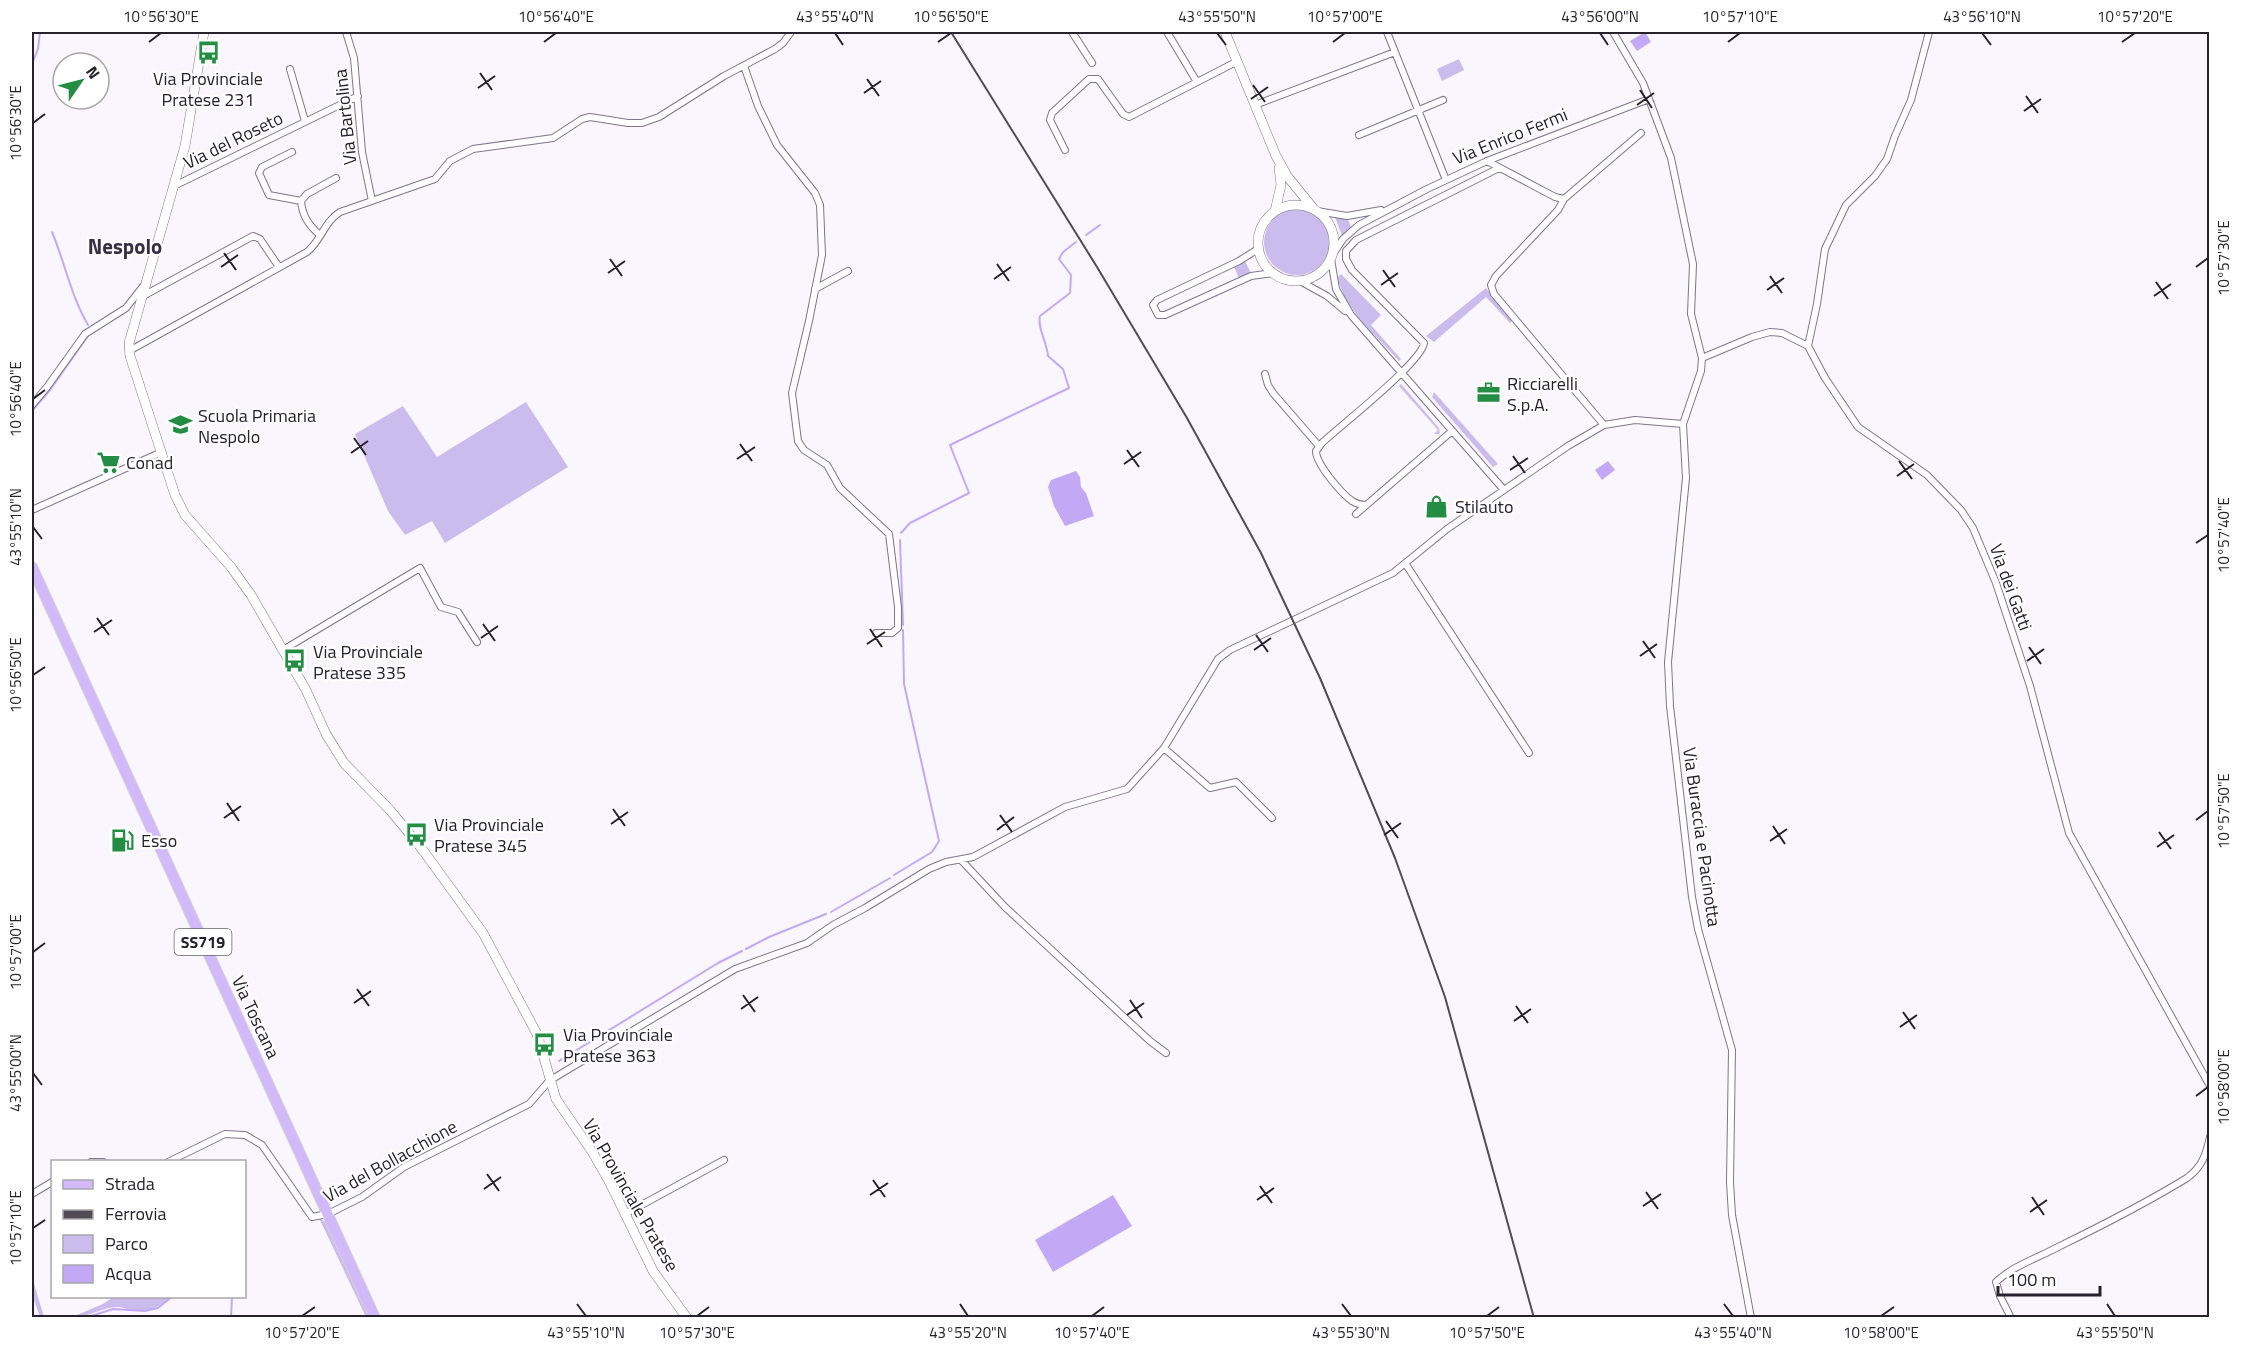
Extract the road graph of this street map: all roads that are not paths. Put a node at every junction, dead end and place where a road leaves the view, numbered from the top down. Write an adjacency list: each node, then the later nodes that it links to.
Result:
1 (204, 32): 31 (street, Via Provinciale Pratese)
2 (346, 32): 16 (street, Via Bartolina)
3 (791, 32): 13 (street)
4 (1072, 32): 12 (street)
5 (1167, 32): 15 (street)
6 (1226, 32): 11 (street)
7 (1388, 32): 10 (street)
8 (1613, 32): 17 (street)
9 (1929, 32): 49 (street)
10 (1395, 52): 19 (street); 20 (street)
11 (1238, 61): 15 (street); 19 (street)
12 (1092, 63)
13 (744, 66): 34 (street); 46 (street)
14 (290, 69): 21 (street, Via del Roseto)
15 (1197, 82): 24 (street)
16 (358, 96): 21 (street, Via del Roseto); 34 (street, Via Bartolina)
17 (1649, 99): 27 (street, Via Enrico Fermi); 51 (street)
18 (1443, 100): 20 (street)
19 (1255, 105): 26 (street)
20 (1417, 111): 23 (street); 30 (street)
21 (305, 121): 31 (street, Via del Roseto)
22 (1641, 133): 32 (street)
23 (1359, 135)
24 (1065, 150)
25 (292, 152): 33 (street)
26 (1276, 156): 35 (street); 37 (street)
27 (1487, 162): 28 (street); 30 (street, Via Enrico Fermi)
28 (1499, 168): 32 (street); 52 (street)
29 (336, 178): 33 (street)
30 (1446, 180): 36 (street, Via Enrico Fermi)
31 (174, 186): 45 (street, Via Provinciale Pratese)
32 (1564, 200): 56 (street)
33 (301, 201): 38 (street)
34 (372, 201): 38 (street)
35 (1316, 210): 36 (street); 37 (street); 40 (street)
36 (1385, 210): 40 (street)
37 (1275, 211): 39 (street)
38 (320, 235): 41 (street)
39 (1258, 249): 43 (street); 43 (street)
40 (1332, 256): 44 (street); 48 (street)
41 (279, 267): 47 (street); 50 (street)
42 (848, 271): 46 (street)
43 (1273, 273): 44 (street)
44 (1300, 281): 48 (street)
45 (144, 285): 47 (street, Via Provinciale Pratese); 54 (street)
46 (815, 289): 66 (street)
47 (141, 297): 50 (street, Via Provinciale Pratese)
48 (1351, 315): 52 (street)
49 (1808, 346): 51 (street); 75 (street, Via dei Gatti)
50 (129, 351): 59 (street, Via Provinciale Pratese)
51 (1702, 358): 55 (street, Via Buraccia e Pacinotta)
52 (1401, 373): 57 (street); 58 (street)
53 (1265, 374): 58 (street)
54 (32, 405)
55 (1683, 424): 56 (street); 85 (street, Via Buraccia e Pacinotta)
56 (1604, 425): 60 (street, Via del Bollacchione)
57 (1452, 431): 60 (street); 61 (street)
58 (1319, 446): 61 (street)
59 (162, 452): 62 (street); 68 (street, Via Provinciale Pratese)
60 (1504, 490): 64 (street, Via del Bollacchione)
61 (1366, 505): 63 (street)
62 (32, 510)
63 (1356, 514)
64 (1405, 563): 69 (street, Via del Bollacchione); 70 (street)
65 (32, 567): 81 (main road, Via Toscana / SS719)
66 (876, 633)
67 (477, 642): 68 (street)
68 (283, 650): 74 (street, Via Provinciale Pratese)
69 (1164, 748): 71 (street); 72 (street, Via del Bollacchione)
70 (1529, 753)
71 (1272, 818)
72 (963, 861): 73 (street); 74 (street, Via del Bollacchione)
73 (1167, 1053)
74 (549, 1081): 81 (street, Via del Bollacchione); 82 (street, Via Provinciale Pratese)
75 (2210, 1086)
76 (2210, 1137): 86 (street)
77 (170, 1160): 81 (street, Via del Bollacchione)
78 (724, 1160): 82 (street)
79 (51, 1183): 80 (street)
80 (32, 1194)
81 (328, 1214): 83 (main road, Via Toscana / SS719)
82 (625, 1214): 84 (street, Via Provinciale Pratese)
83 (375, 1317)
84 (687, 1317)
85 (1752, 1317)
86 (2011, 1317)

